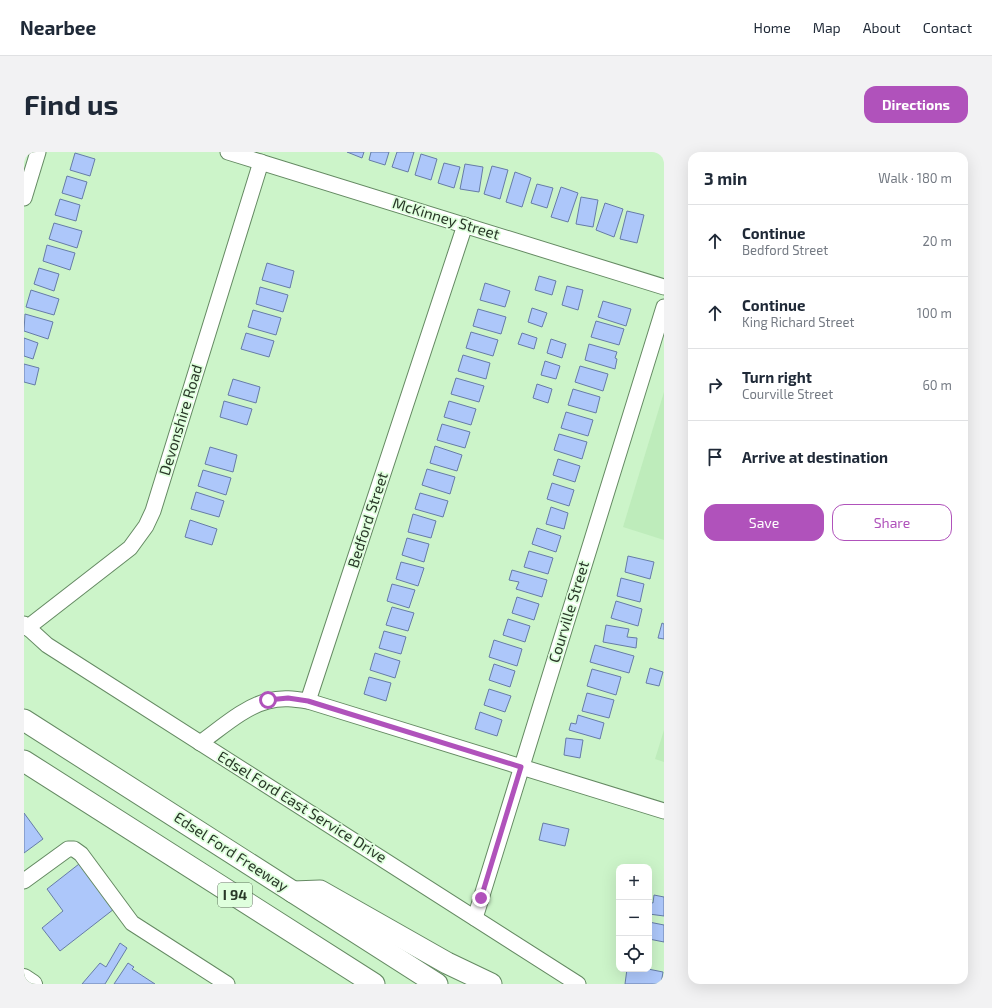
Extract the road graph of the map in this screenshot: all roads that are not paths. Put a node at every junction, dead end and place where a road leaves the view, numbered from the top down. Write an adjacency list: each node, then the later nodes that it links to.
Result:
1 (38, 152): 4 (street)
2 (228, 152): 3 (street, McKinney Street)
3 (261, 162): 5 (street, McKinney Street); 8 (street, Devonshire Road)
4 (24, 198)
5 (465, 225): 6 (street, McKinney Street); 9 (street, Bedford Street)
6 (664, 287)
7 (664, 307): 13 (street, Courville Street)
8 (26, 626): 11 (street, Edsel Ford East Service Drive)
9 (308, 701): 11 (street); 13 (street)
10 (24, 720): 16 (highway, Edsel Ford Freeway / I 94)
11 (200, 743): 17 (street, Edsel Ford East Service Drive)
12 (24, 761): 21 (highway, I 94)
13 (521, 767): 14 (street); 17 (street, Courville Street)
14 (664, 811)
15 (24, 881): 20 (street)
16 (293, 892): 22 (highway, Edsel Ford Freeway / I 94); 23 (highway)
17 (475, 918): 24 (street, Edsel Ford East Service Drive)
18 (24, 978): 19 (main road)
19 (33, 984)
20 (227, 984)
21 (374, 984)
22 (437, 984)
23 (491, 984)
24 (578, 984)

